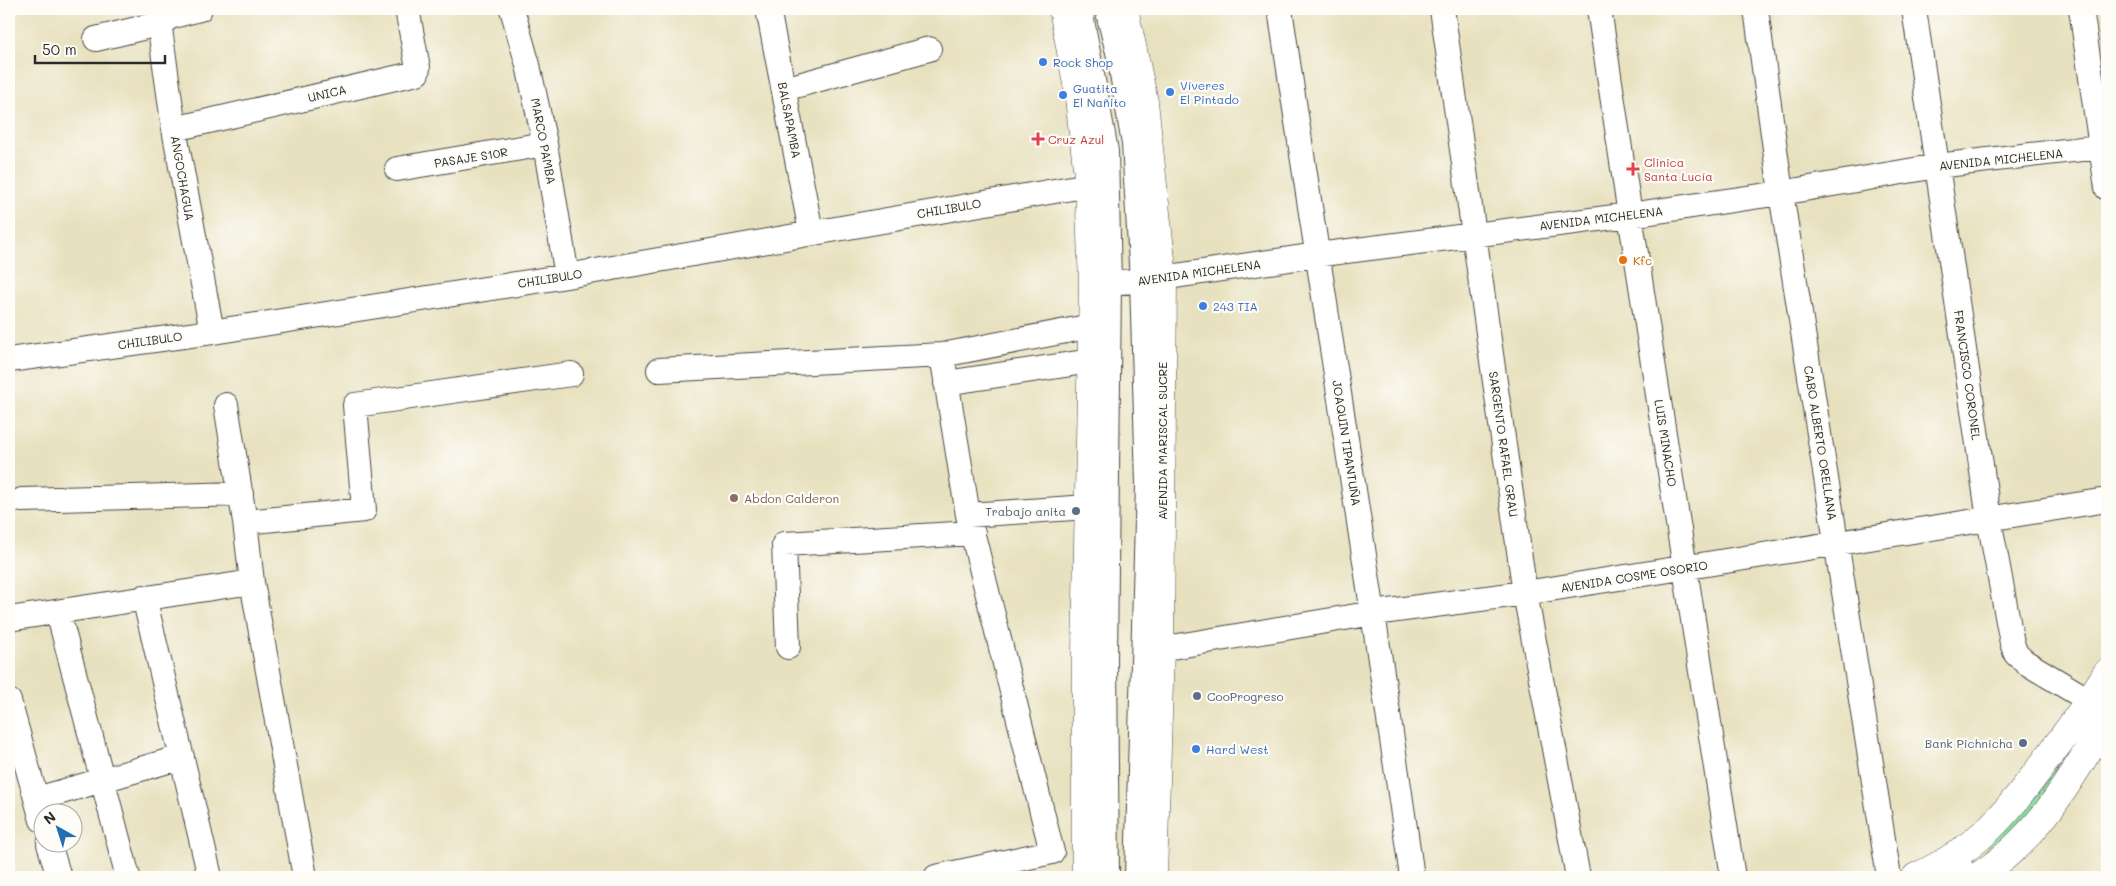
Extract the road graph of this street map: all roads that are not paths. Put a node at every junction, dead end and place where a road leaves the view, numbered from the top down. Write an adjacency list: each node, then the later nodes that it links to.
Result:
1 (200, 9): 15 (street)
2 (407, 9): 19 (street, UNICA)
3 (512, 9): 20 (street, MARCO PAMBA)
4 (768, 9): 18 (street, BALSAPAMBA)
5 (1063, 9): 24 (main road)
6 (1080, 9): 24 (street)
7 (1107, 9): 32 (street)
8 (1124, 9): 32 (main road, AVENIDA MARISCAL SUCRE)
9 (1280, 9): 30 (street, JOAQUIN TIPANTUÑA)
10 (1442, 9): 29 (street, SARGENTO RAFAEL GRAU)
11 (1599, 9): 27 (street, LUIS MINACHO)
12 (1756, 9): 26 (street, CABO ALBERTO ORELLANA)
13 (1914, 9): 22 (street, FRANCISCO CORONEL)
14 (2081, 9): 21 (street)
15 (162, 23): 16 (street); 19 (street, ANGOCHAGUA)
16 (96, 39)
17 (929, 49): 18 (street)
18 (784, 89): 28 (street, BALSAPAMBA)
19 (174, 129): 35 (street, ANGOCHAGUA)
20 (546, 144): 23 (street, PASAJE S10R); 31 (street, MARCO PAMBA)
21 (2104, 147): 22 (street, AVENIDA MICHELENA); 25 (street)
22 (1937, 166): 26 (street, AVENIDA MICHELENA); 47 (street, FRANCISCO CORONEL)
23 (397, 169)
24 (1098, 183): 28 (street, CHILIBULO); 33 (main road)
25 (2107, 188)
26 (1782, 193): 27 (street, AVENIDA MICHELENA); 50 (street, CABO ALBERTO ORELLANA)
27 (1630, 215): 29 (street, AVENIDA MICHELENA); 51 (street, LUIS MINACHO)
28 (811, 232): 31 (street, CHILIBULO)
29 (1473, 233): 30 (street, AVENIDA MICHELENA); 53 (street, SARGENTO RAFAEL GRAU)
30 (1316, 254): 32 (street, AVENIDA MICHELENA); 56 (street, JOAQUIN TIPANTUÑA)
31 (568, 276): 35 (street, CHILIBULO)
32 (1153, 280): 33 (street, AVENIDA MICHELENA); 59 (main road, AVENIDA MARISCAL SUCRE); 75 (street)
33 (1101, 283): 34 (main road); 74 (street)
34 (1092, 326): 36 (street); 38 (main road)
35 (212, 332): 37 (street, CHILIBULO)
36 (942, 355): 39 (street); 41 (street)
37 (9, 360)
38 (1091, 360): 41 (street); 46 (main road)
39 (659, 370)
40 (571, 374): 48 (street)
41 (946, 383): 49 (street)
42 (226, 405): 43 (street)
43 (241, 494): 44 (street); 48 (street)
44 (22, 500)
45 (2107, 500): 47 (street, AVENIDA COSME OSORIO)
46 (1088, 507): 49 (street); 73 (main road)
47 (1989, 519): 50 (street, AVENIDA COSME OSORIO); 62 (street, FRANCISCO CORONEL)
48 (245, 522): 52 (street)
49 (970, 524): 58 (street); 72 (street)
50 (1837, 544): 51 (street, AVENIDA COSME OSORIO); 80 (street, CABO ALBERTO ORELLANA)
51 (1686, 567): 53 (street, AVENIDA COSME OSORIO); 79 (street, LUIS MINACHO)
52 (252, 582): 54 (street); 71 (street)
53 (1525, 593): 56 (street, AVENIDA COSME OSORIO); 78 (street, SARGENTO RAFAEL GRAU)
54 (144, 597): 55 (street); 63 (street)
55 (58, 612): 57 (street); 69 (street)
56 (1374, 614): 59 (street, AVENIDA COSME OSORIO); 77 (street, JOAQUIN TIPANTUÑA)
57 (9, 619)
58 (788, 647)
59 (1160, 649): 76 (main road, AVENIDA MARISCAL SUCRE)
60 (2107, 673): 62 (main road)
61 (9, 700): 64 (street)
62 (2098, 710): 67 (main road); 82 (main road)
63 (182, 757): 65 (street); 70 (street)
64 (39, 804)
65 (54, 804)
66 (52, 854): 68 (street)
67 (1961, 868): 81 (main road)
68 (59, 877)
69 (128, 877)
70 (210, 877)
71 (305, 877)
72 (936, 877)
73 (1086, 877)
74 (1106, 877)
75 (1137, 877)
76 (1153, 877)
77 (1412, 877)
78 (1578, 877)
79 (1733, 877)
80 (1889, 877)
81 (1916, 877)
82 (1977, 877)

